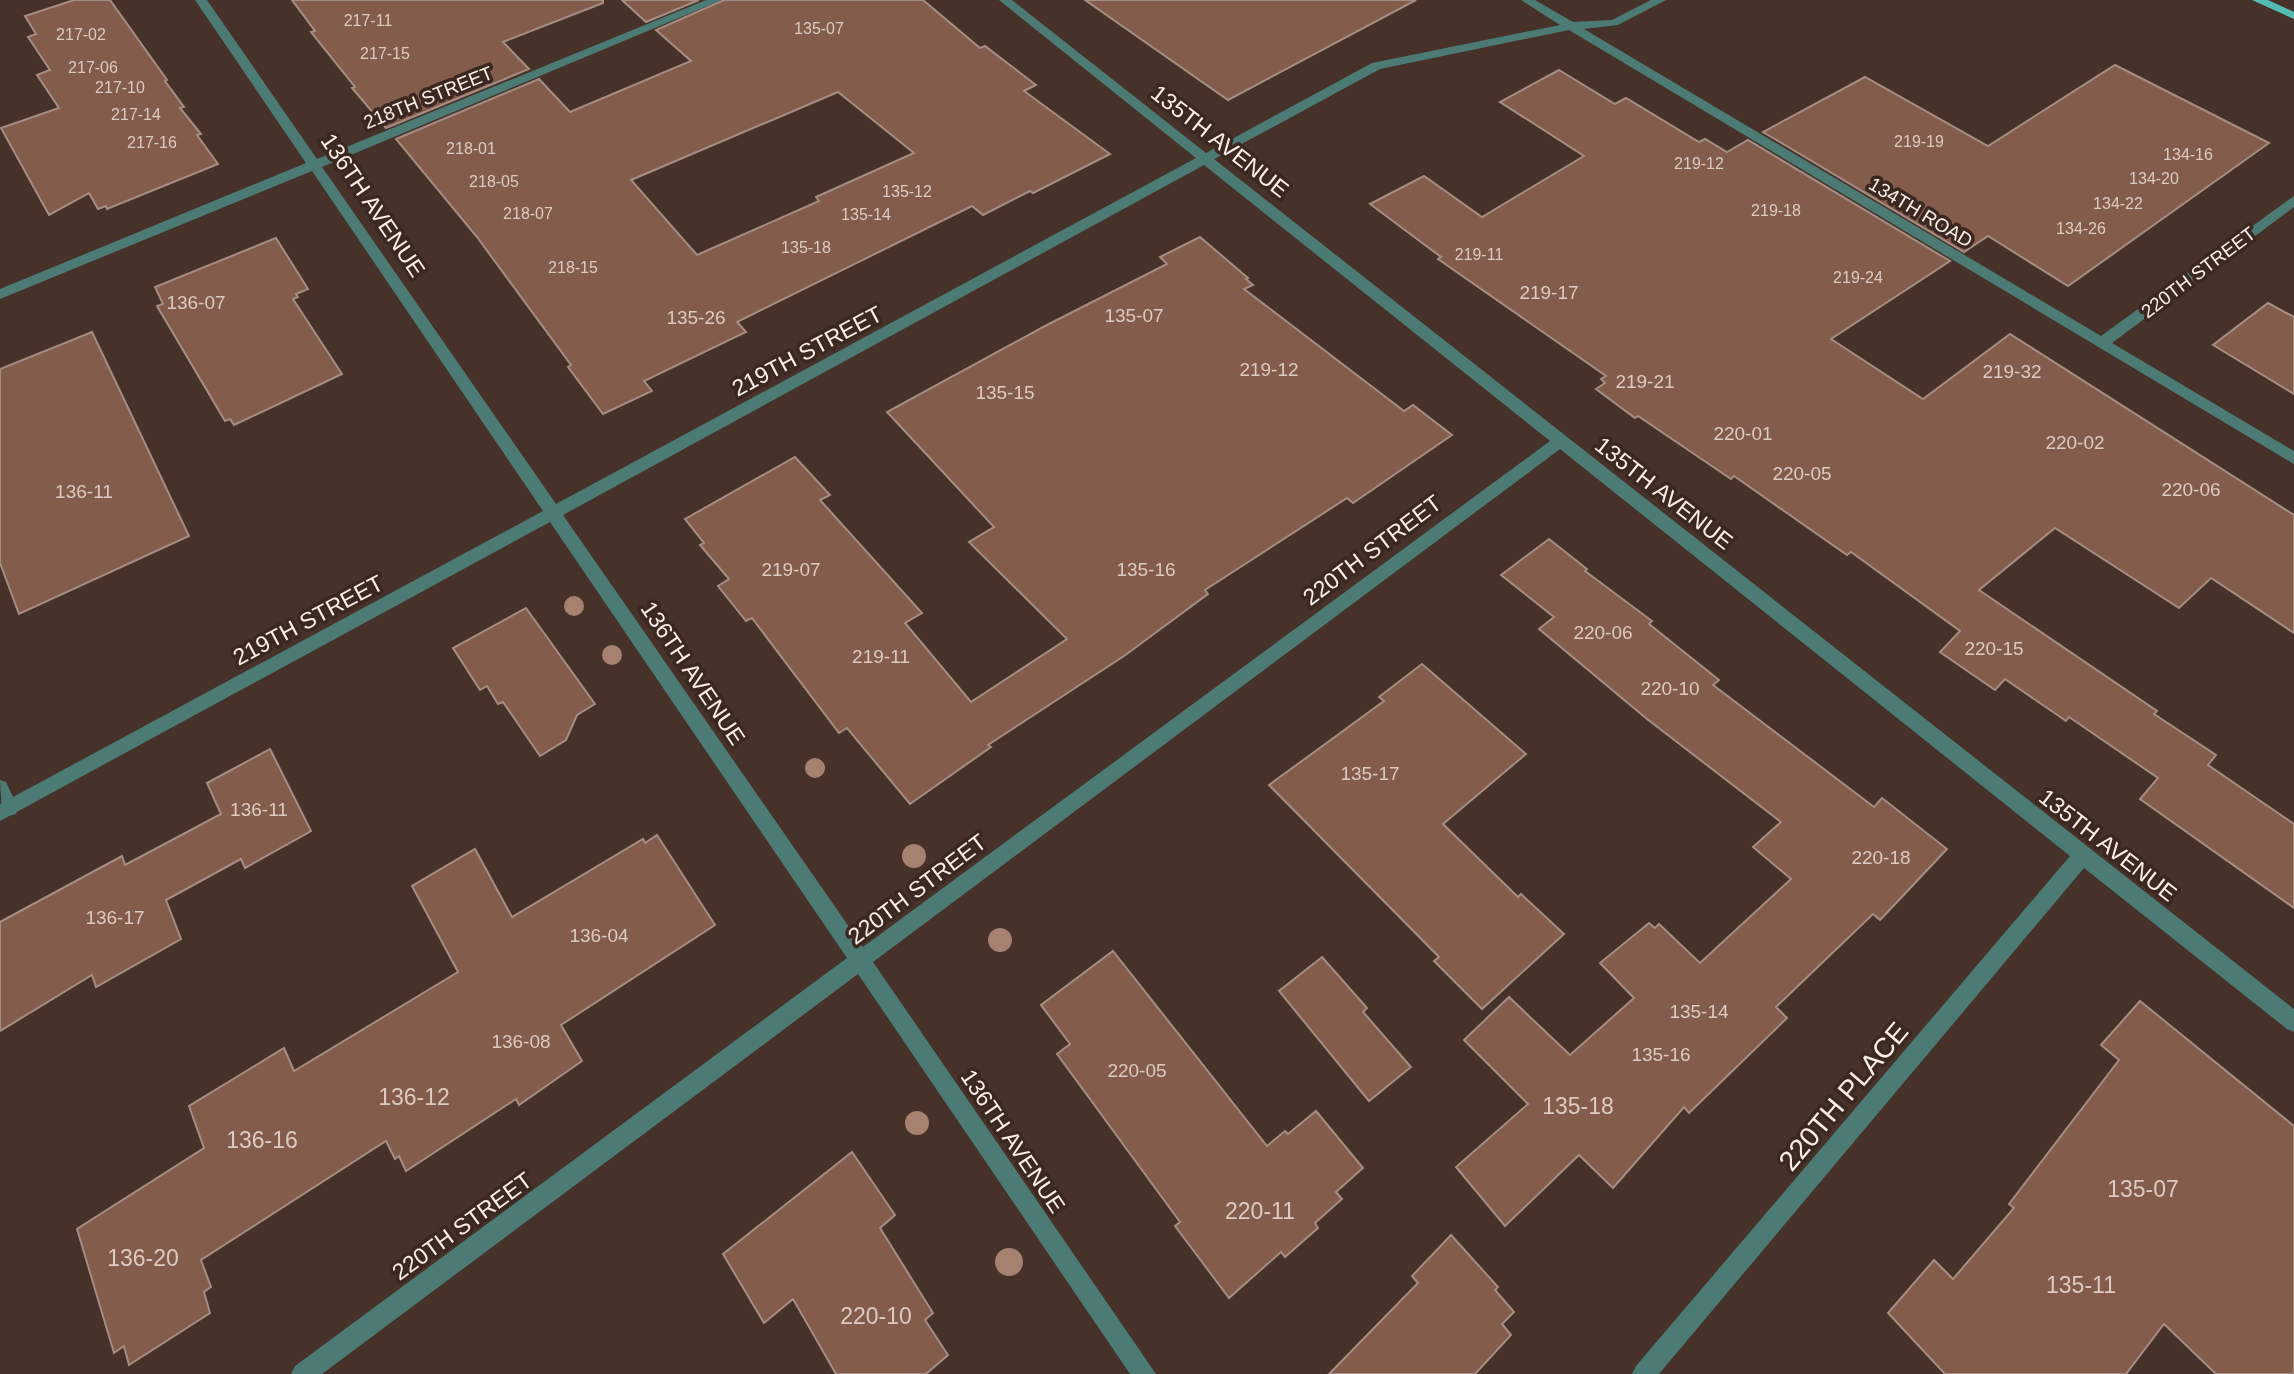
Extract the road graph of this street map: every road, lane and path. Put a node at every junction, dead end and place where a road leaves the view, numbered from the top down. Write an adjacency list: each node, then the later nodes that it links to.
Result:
1 (201, 0): 10 (street, 136TH AVENUE)
2 (716, 0): 10 (street, 218TH STREET)
3 (1005, 0): 9 (street, 135TH AVENUE)
4 (1527, 0): 8 (street, 134TH ROAD)
5 (1660, 0): 8 (street, 219TH STREET)
6 (2258, 0): 7 (main road)
7 (2294, 16)
8 (1572, 26): 9 (street, 219TH STREET); 13 (street, 134TH ROAD)
9 (1207, 160): 14 (street, 135TH AVENUE); 16 (street, 219TH STREET)
10 (315, 164): 12 (street, 218TH STREET); 16 (street, 136TH AVENUE)
11 (2294, 200): 13 (street, 220TH STREET)
12 (0, 294)
13 (2102, 343): 15 (street, 134TH ROAD)
14 (1560, 441): 19 (street, 135TH AVENUE); 20 (street, 220TH STREET)
15 (2294, 458)
16 (554, 513): 18 (street, 219TH STREET); 20 (street, 136TH AVENUE)
17 (0, 788): 18 (street)
18 (5, 811)
19 (2084, 855): 21 (street, 135TH AVENUE); 24 (street, 220TH PLACE)
20 (861, 961): 22 (street, 220TH STREET); 23 (street, 136TH AVENUE)
21 (2294, 1022)
22 (303, 1374)
23 (1143, 1374)
24 (1644, 1374)

